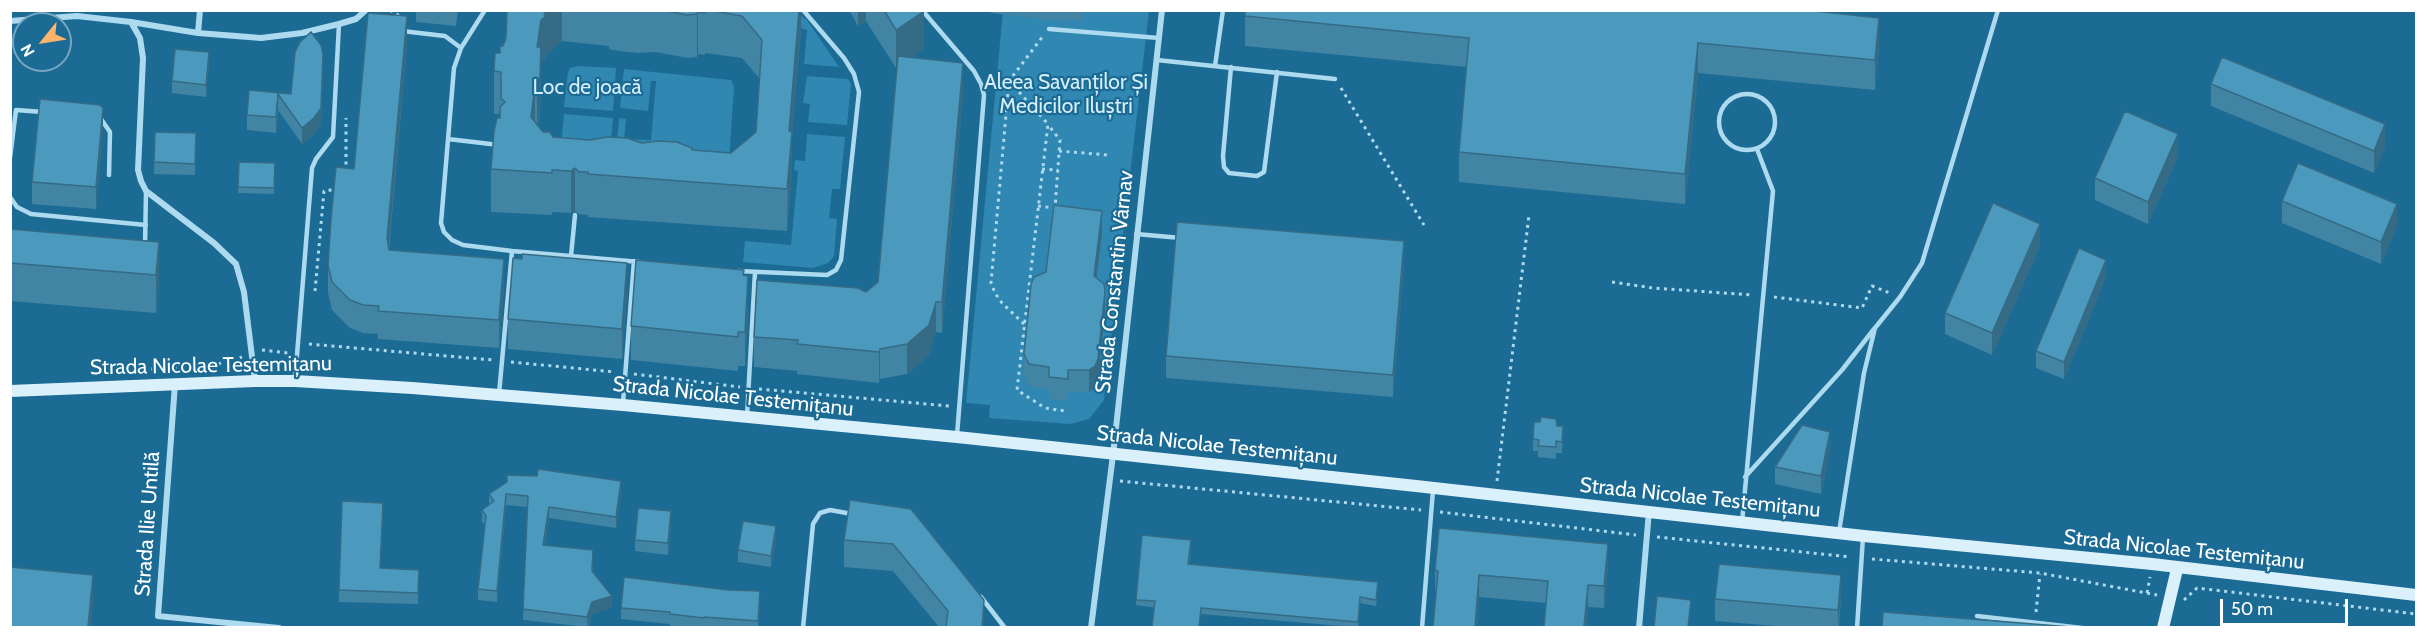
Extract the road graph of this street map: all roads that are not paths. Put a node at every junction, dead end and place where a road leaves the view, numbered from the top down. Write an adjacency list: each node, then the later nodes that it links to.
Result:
1 (200, 10): 15 (street)
2 (485, 10): 17 (lane)
3 (803, 10): 42 (lane)
4 (922, 10): 51 (lane)
5 (1162, 10): 16 (street, Strada Constantin Vârnav)
6 (1223, 10): 19 (lane)
7 (1998, 10): 43 (lane)
8 (365, 12): 9 (lane); 12 (street)
9 (370, 19)
10 (10, 21): 11 (street)
11 (131, 22): 15 (street); 30 (street)
12 (339, 24): 15 (street); 45 (lane)
13 (1048, 29): 16 (lane)
14 (393, 30): 17 (lane)
15 (198, 33)
16 (1159, 38): 18 (street, Strada Constantin Vârnav)
17 (461, 48): 25 (lane)
18 (1156, 60): 19 (lane); 34 (street, Strada Constantin Vârnav)
19 (1215, 66): 20 (lane)
20 (1231, 68): 21 (lane); 21 (lane)
21 (1277, 72): 22 (lane)
22 (1335, 79)
23 (52, 113): 28 (lane)
24 (99, 117): 29 (lane)
25 (448, 139): 26 (lane); 36 (lane)
26 (501, 145)
27 (1756, 149): 27 (lane); 53 (lane)
28 (10, 158)
29 (108, 175)
30 (146, 191): 33 (lane); 44 (street)
31 (10, 197): 33 (lane)
32 (575, 215): 38 (lane)
33 (146, 225): 37 (lane)
34 (1136, 234): 35 (lane); 52 (street, Strada Constantin Vârnav)
35 (1191, 239)
36 (512, 251): 38 (lane); 48 (lane)
37 (145, 253)
38 (571, 256): 39 (lane)
39 (634, 261): 40 (lane); 49 (lane)
40 (644, 262)
41 (732, 270): 42 (lane)
42 (755, 272): 50 (lane)
43 (1875, 328): 53 (lane); 58 (lane)
44 (255, 381): 45 (main road, Strada Nicolae Testemițanu); 46 (main road, Strada Nicolae Testemițanu)
45 (295, 381): 48 (main road, Strada Nicolae Testemițanu)
46 (175, 384): 47 (main road, Strada Nicolae Testemițanu); 64 (street, Strada Ilie Untilă)
47 (10, 391)
48 (498, 395): 49 (main road, Strada Nicolae Testemițanu)
49 (623, 405): 50 (main road, Strada Nicolae Testemițanu)
50 (746, 419): 51 (main road, Strada Nicolae Testemițanu)
51 (957, 437): 52 (main road, Strada Nicolae Testemițanu)
52 (1113, 455): 54 (main road, Strada Nicolae Testemițanu); 67 (street, Strada Constantin Vârnav)
53 (1745, 477): 57 (lane)
54 (1434, 488): 55 (main road, Strada Nicolae Testemițanu); 68 (lane)
55 (1649, 511): 57 (main road, Strada Nicolae Testemițanu); 69 (street)
56 (862, 516): 65 (lane)
57 (1742, 522): 58 (main road, Strada Nicolae Testemițanu)
58 (1839, 532): 59 (main road, Strada Nicolae Testemițanu)
59 (1864, 536): 60 (main road, Strada Nicolae Testemițanu); 70 (lane)
60 (2178, 569): 62 (main road, Strada Nicolae Testemițanu); 72 (main road)
61 (977, 592): 66 (lane)
62 (2416, 595)
63 (1977, 616): 71 (lane)
64 (279, 627)
65 (803, 627)
66 (1005, 627)
67 (1091, 627)
68 (1422, 627)
69 (1639, 627)
70 (1857, 627)
71 (2082, 627)
72 (2163, 627)

